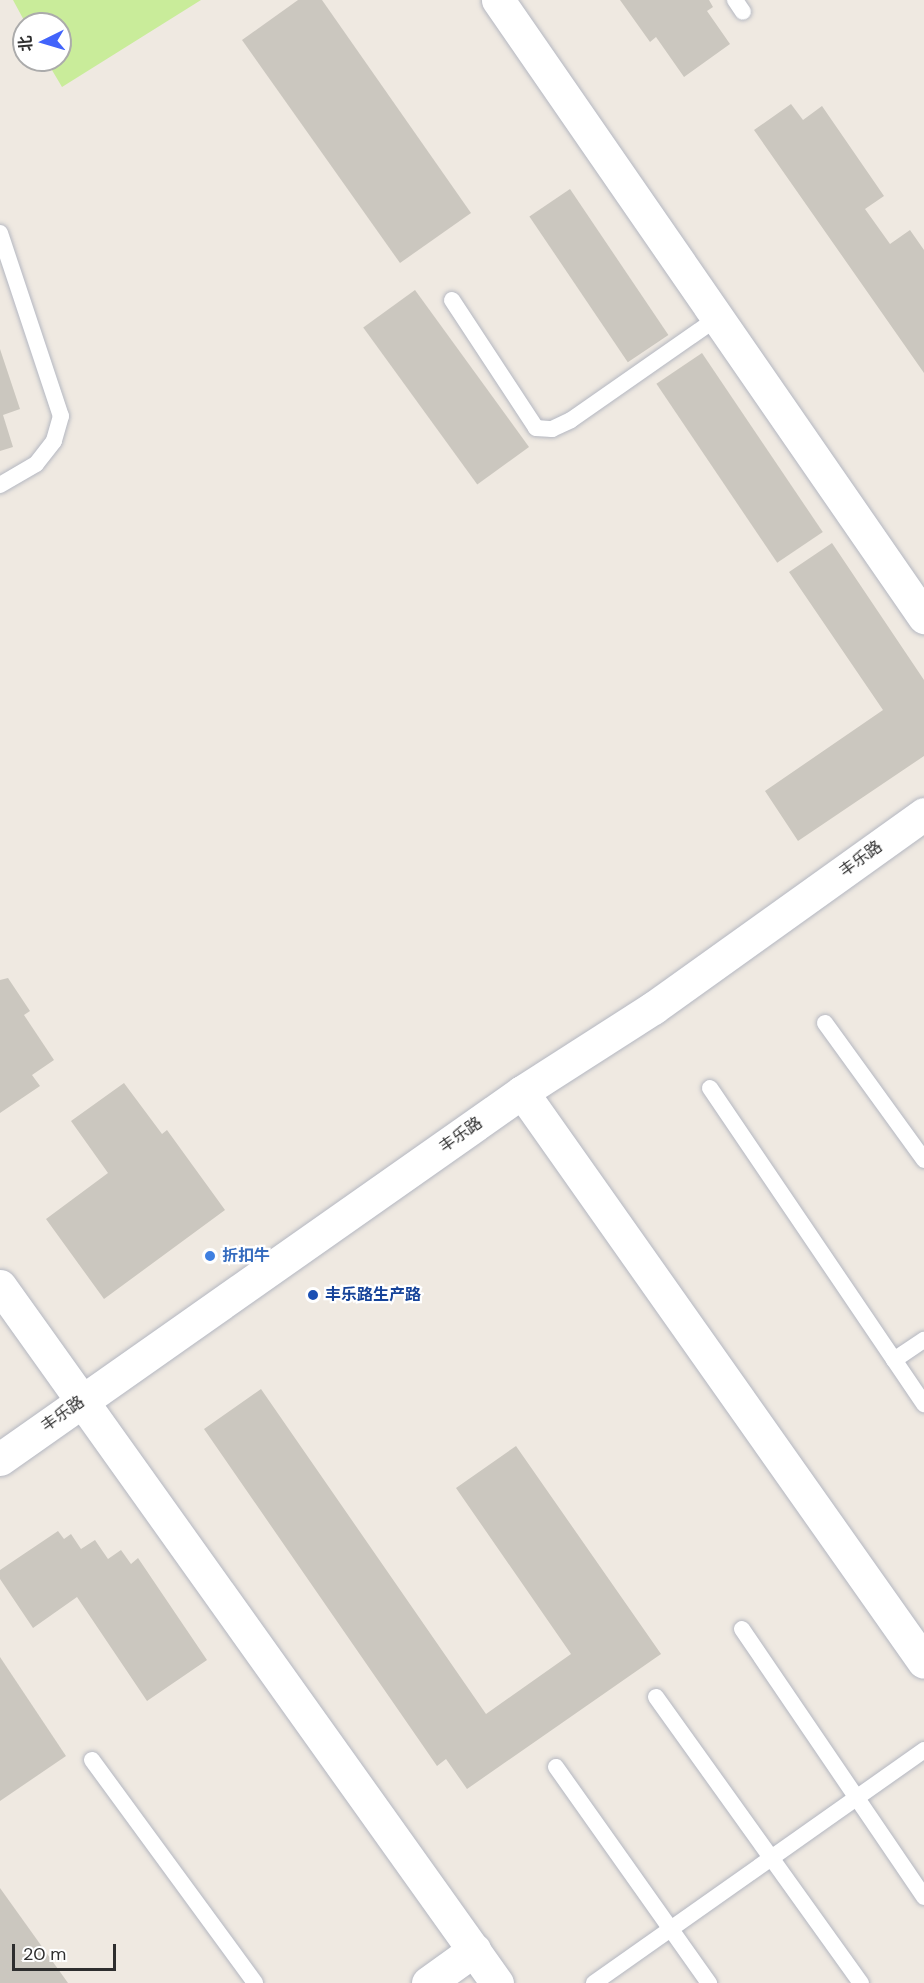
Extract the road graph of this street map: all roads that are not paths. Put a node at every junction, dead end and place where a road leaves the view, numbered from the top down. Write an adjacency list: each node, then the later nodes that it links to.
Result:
1 (498, 0): 4 (street)
2 (0, 233): 5 (lane)
3 (452, 300): 4 (lane)
4 (717, 318): 6 (street)
5 (0, 485)
6 (924, 617)
7 (924, 814): 10 (street, 丰乐路)
8 (825, 1023): 11 (lane)
9 (710, 1088): 14 (lane)
10 (522, 1092): 15 (street, 丰乐路); 19 (street)
11 (924, 1160)
12 (0, 1286): 15 (street)
13 (924, 1340): 14 (lane)
14 (894, 1360): 16 (lane)
15 (82, 1401): 17 (street, 丰乐路); 28 (street)
16 (924, 1404)
17 (0, 1459)
18 (742, 1629): 24 (lane)
19 (924, 1662)
20 (656, 1697): 25 (lane)
21 (924, 1750): 24 (lane)
22 (92, 1760): 29 (lane)
23 (556, 1767): 27 (lane)
24 (855, 1799): 25 (lane); 26 (lane)
25 (770, 1858): 27 (lane); 34 (lane)
26 (924, 1897)
27 (671, 1928): 32 (lane); 33 (lane)
28 (474, 1950): 30 (street); 31 (street)
29 (255, 1983)
30 (428, 1983)
31 (497, 1983)
32 (594, 1983)
33 (710, 1983)
34 (861, 1983)

